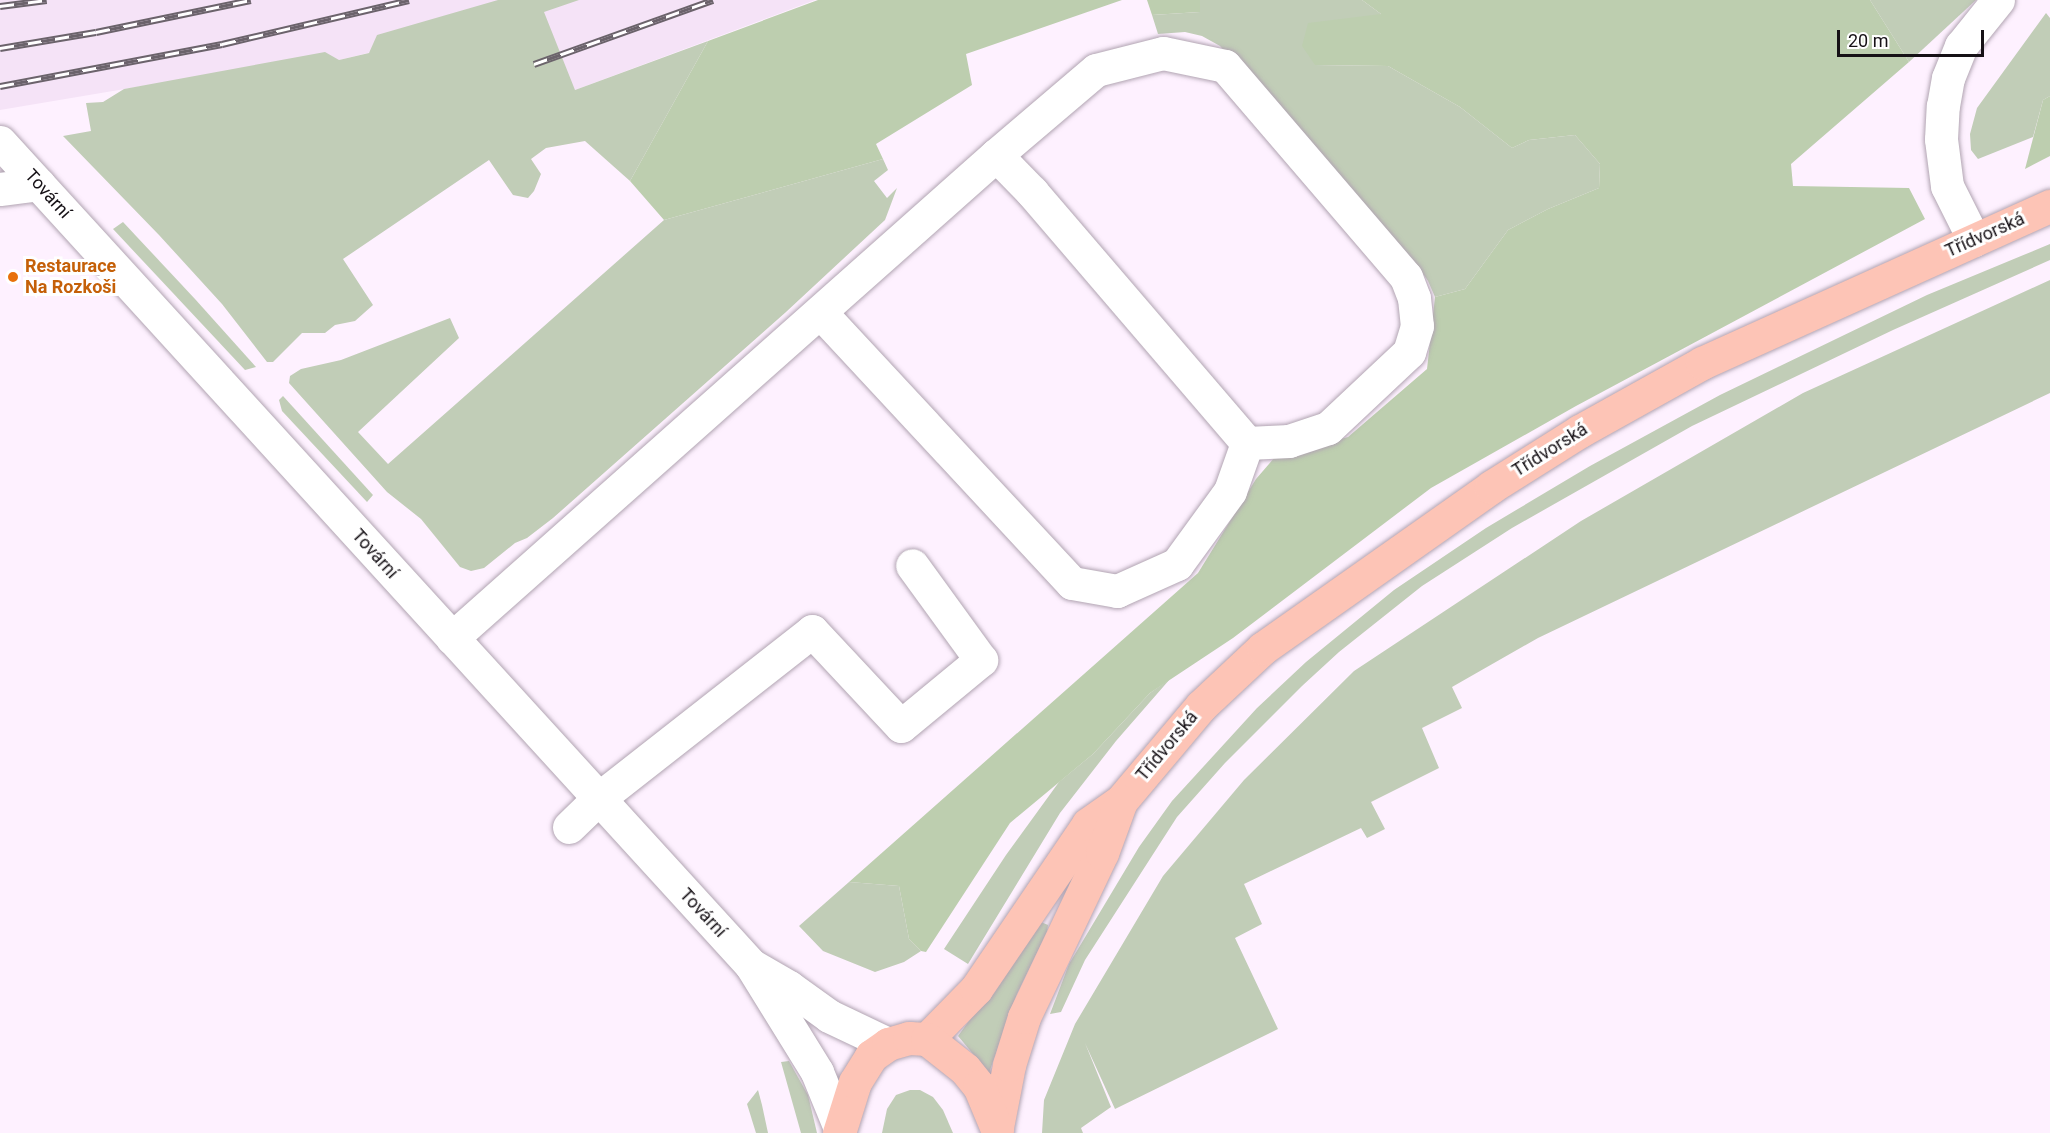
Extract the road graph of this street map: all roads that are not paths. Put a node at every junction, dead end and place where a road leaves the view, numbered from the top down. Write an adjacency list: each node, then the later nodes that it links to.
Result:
1 (1998, 0): 7 (street)
2 (0, 142): 4 (street, Tovární)
3 (996, 155): 8 (street); 9 (street); 9 (street)
4 (39, 184): 5 (street); 11 (street, Tovární)
5 (0, 189)
6 (2050, 206): 7 (main road, Třídvorská)
7 (1974, 240): 13 (main road, Třídvorská)
8 (820, 312): 9 (street); 11 (street)
9 (1247, 443)
10 (912, 565): 12 (street)
11 (452, 638): 12 (street, Tovární)
12 (598, 799): 14 (street); 15 (street, Tovární)
13 (1121, 801): 16 (main road, Třídvorská); 18 (main road, Třídvorská)
14 (569, 827)
15 (751, 965): 17 (street, Tovární); 19 (street, Tovární)
16 (927, 1039): 17 (main road); 18 (main road)
17 (888, 1044): 19 (main road)
18 (997, 1130)
19 (840, 1131)

